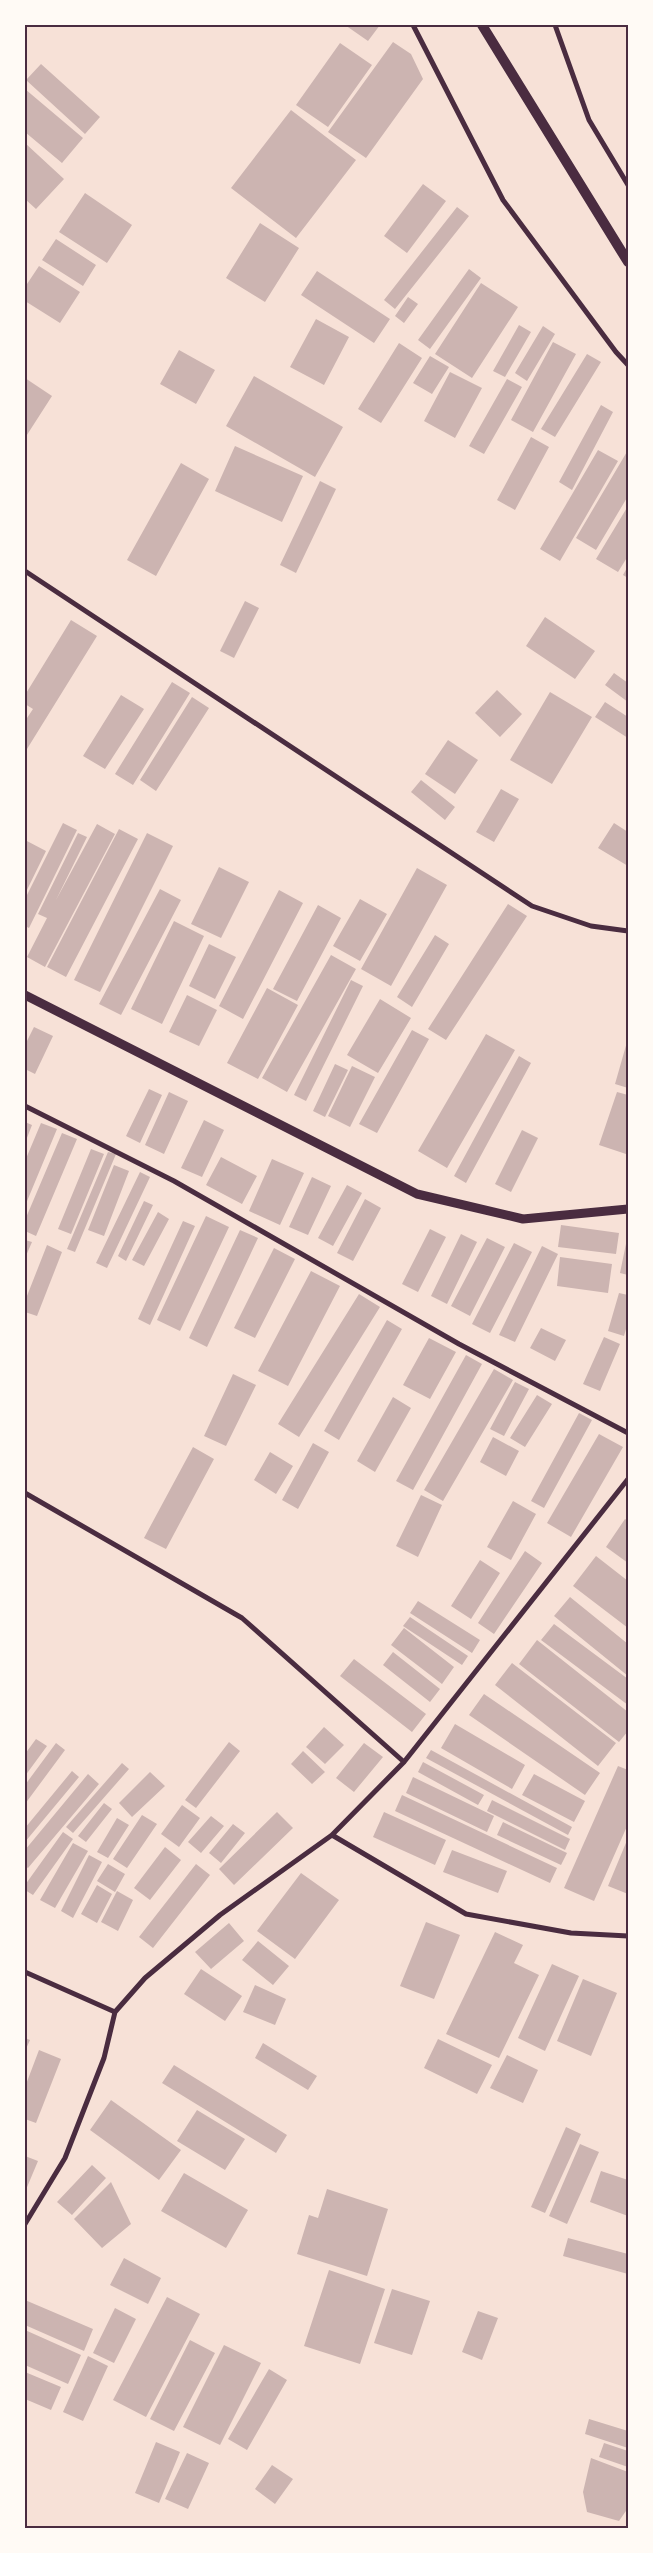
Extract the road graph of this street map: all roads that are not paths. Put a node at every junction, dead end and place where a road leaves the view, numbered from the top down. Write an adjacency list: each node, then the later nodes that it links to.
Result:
1 (413, 25): 6 (street)
2 (482, 25): 5 (main road)
3 (555, 25): 4 (street)
4 (628, 184)
5 (628, 262)
6 (628, 365)
7 (25, 572): 8 (street)
8 (628, 931)
9 (25, 995): 11 (street)
10 (25, 1106): 12 (street)
11 (628, 1209)
12 (628, 1433)
13 (628, 1479): 15 (street)
14 (25, 1493): 15 (street)
15 (404, 1762): 16 (street)
16 (332, 1835): 17 (street); 19 (street)
17 (628, 1936)
18 (25, 1972): 19 (street)
19 (115, 2012): 20 (street)
20 (25, 2224)

